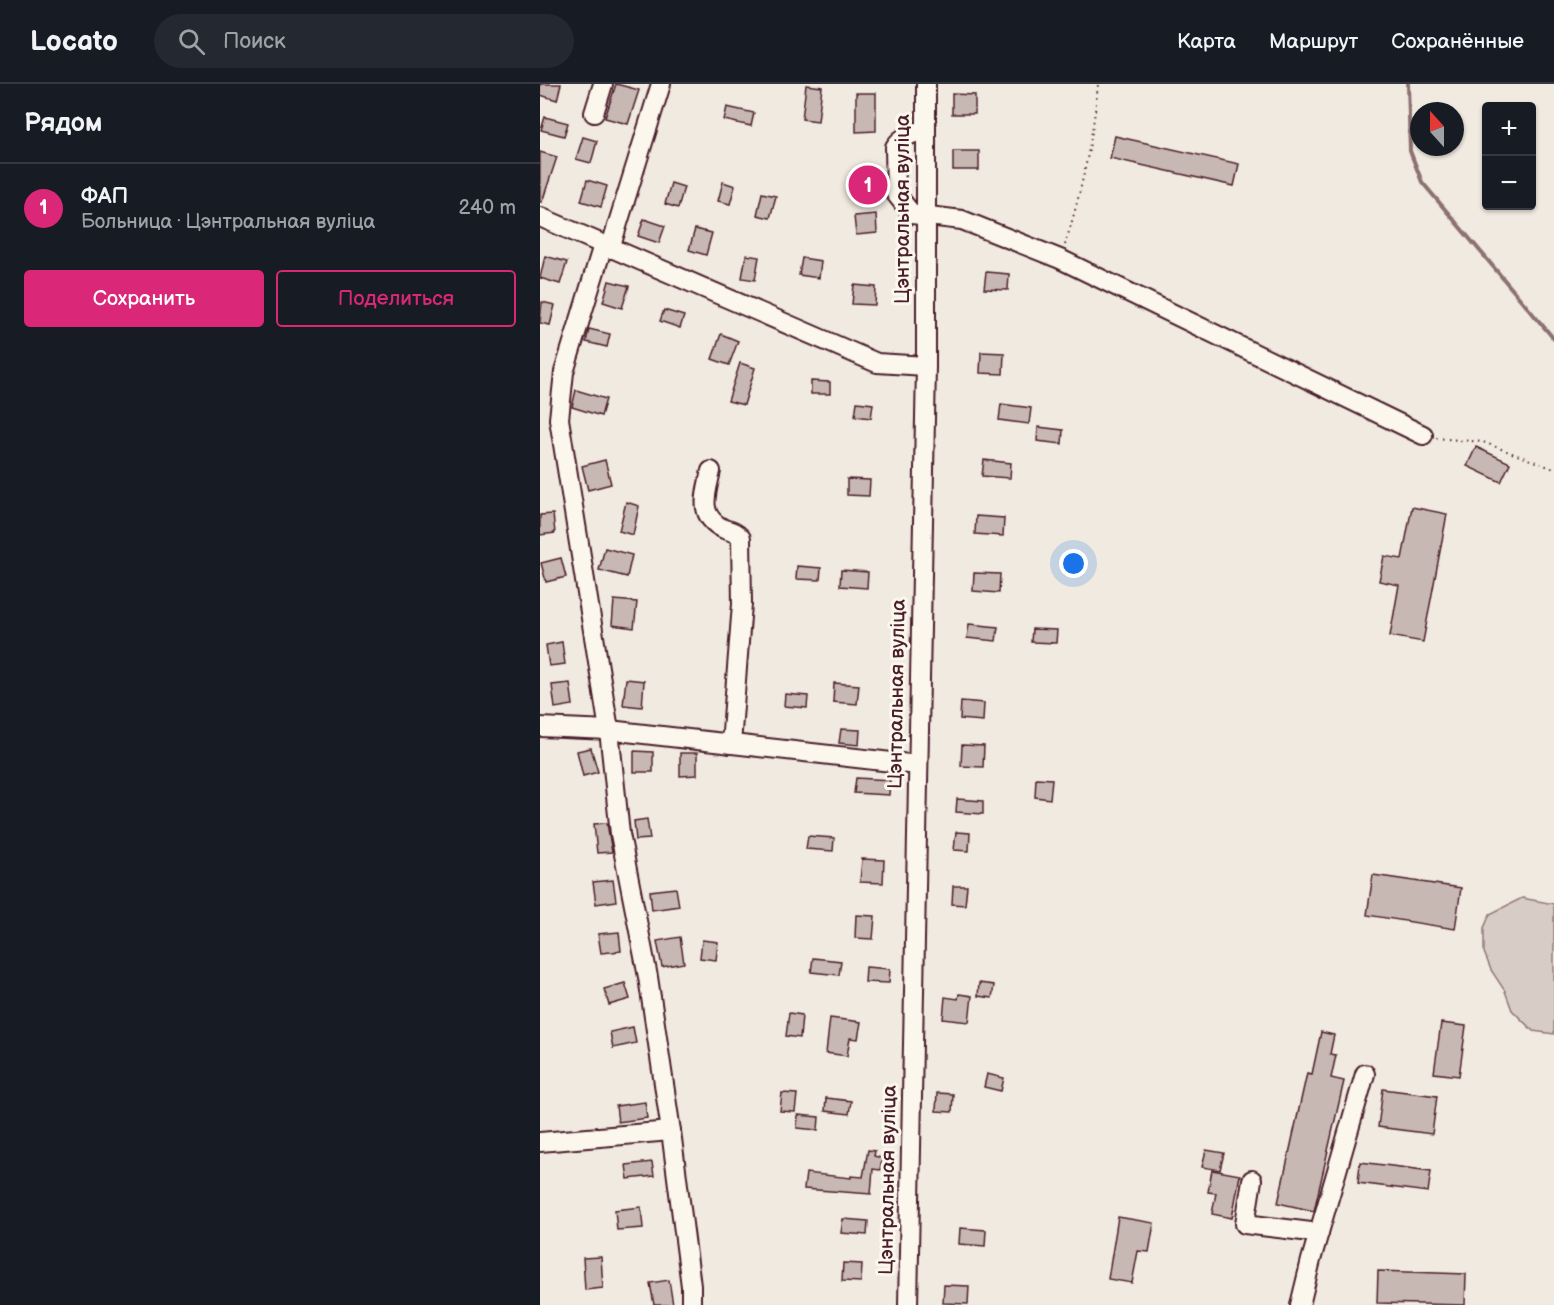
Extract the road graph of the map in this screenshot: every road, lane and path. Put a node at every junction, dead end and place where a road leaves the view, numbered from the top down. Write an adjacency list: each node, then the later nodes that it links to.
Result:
1 (603, 84): 5 (street)
2 (661, 84): 9 (street)
3 (926, 84): 6 (street, Цэнтральная вуліца)
4 (1098, 84): 10 (path)
5 (594, 113)
6 (926, 130): 7 (street, Цэнтральная вуліца); 7 (street)
7 (926, 215): 10 (street); 11 (street, Цэнтральная вуліца)
8 (540, 217): 9 (street)
9 (606, 247): 11 (street); 16 (street)
10 (1060, 259): 12 (street)
11 (926, 366): 18 (street, Цэнтральная вуліца)
12 (1423, 435): 13 (path)
13 (1554, 469)
14 (711, 471): 17 (street)
15 (540, 727): 16 (street)
16 (609, 730): 17 (street); 20 (street)
17 (731, 744): 18 (street)
18 (918, 765): 25 (street, Цэнтральная вуліца)
19 (1365, 1074): 23 (street)
20 (671, 1131): 21 (street); 24 (street)
21 (540, 1142)
22 (1252, 1180): 23 (street)
23 (1319, 1233): 26 (street)
24 (691, 1305)
25 (908, 1305)
26 (1300, 1305)

